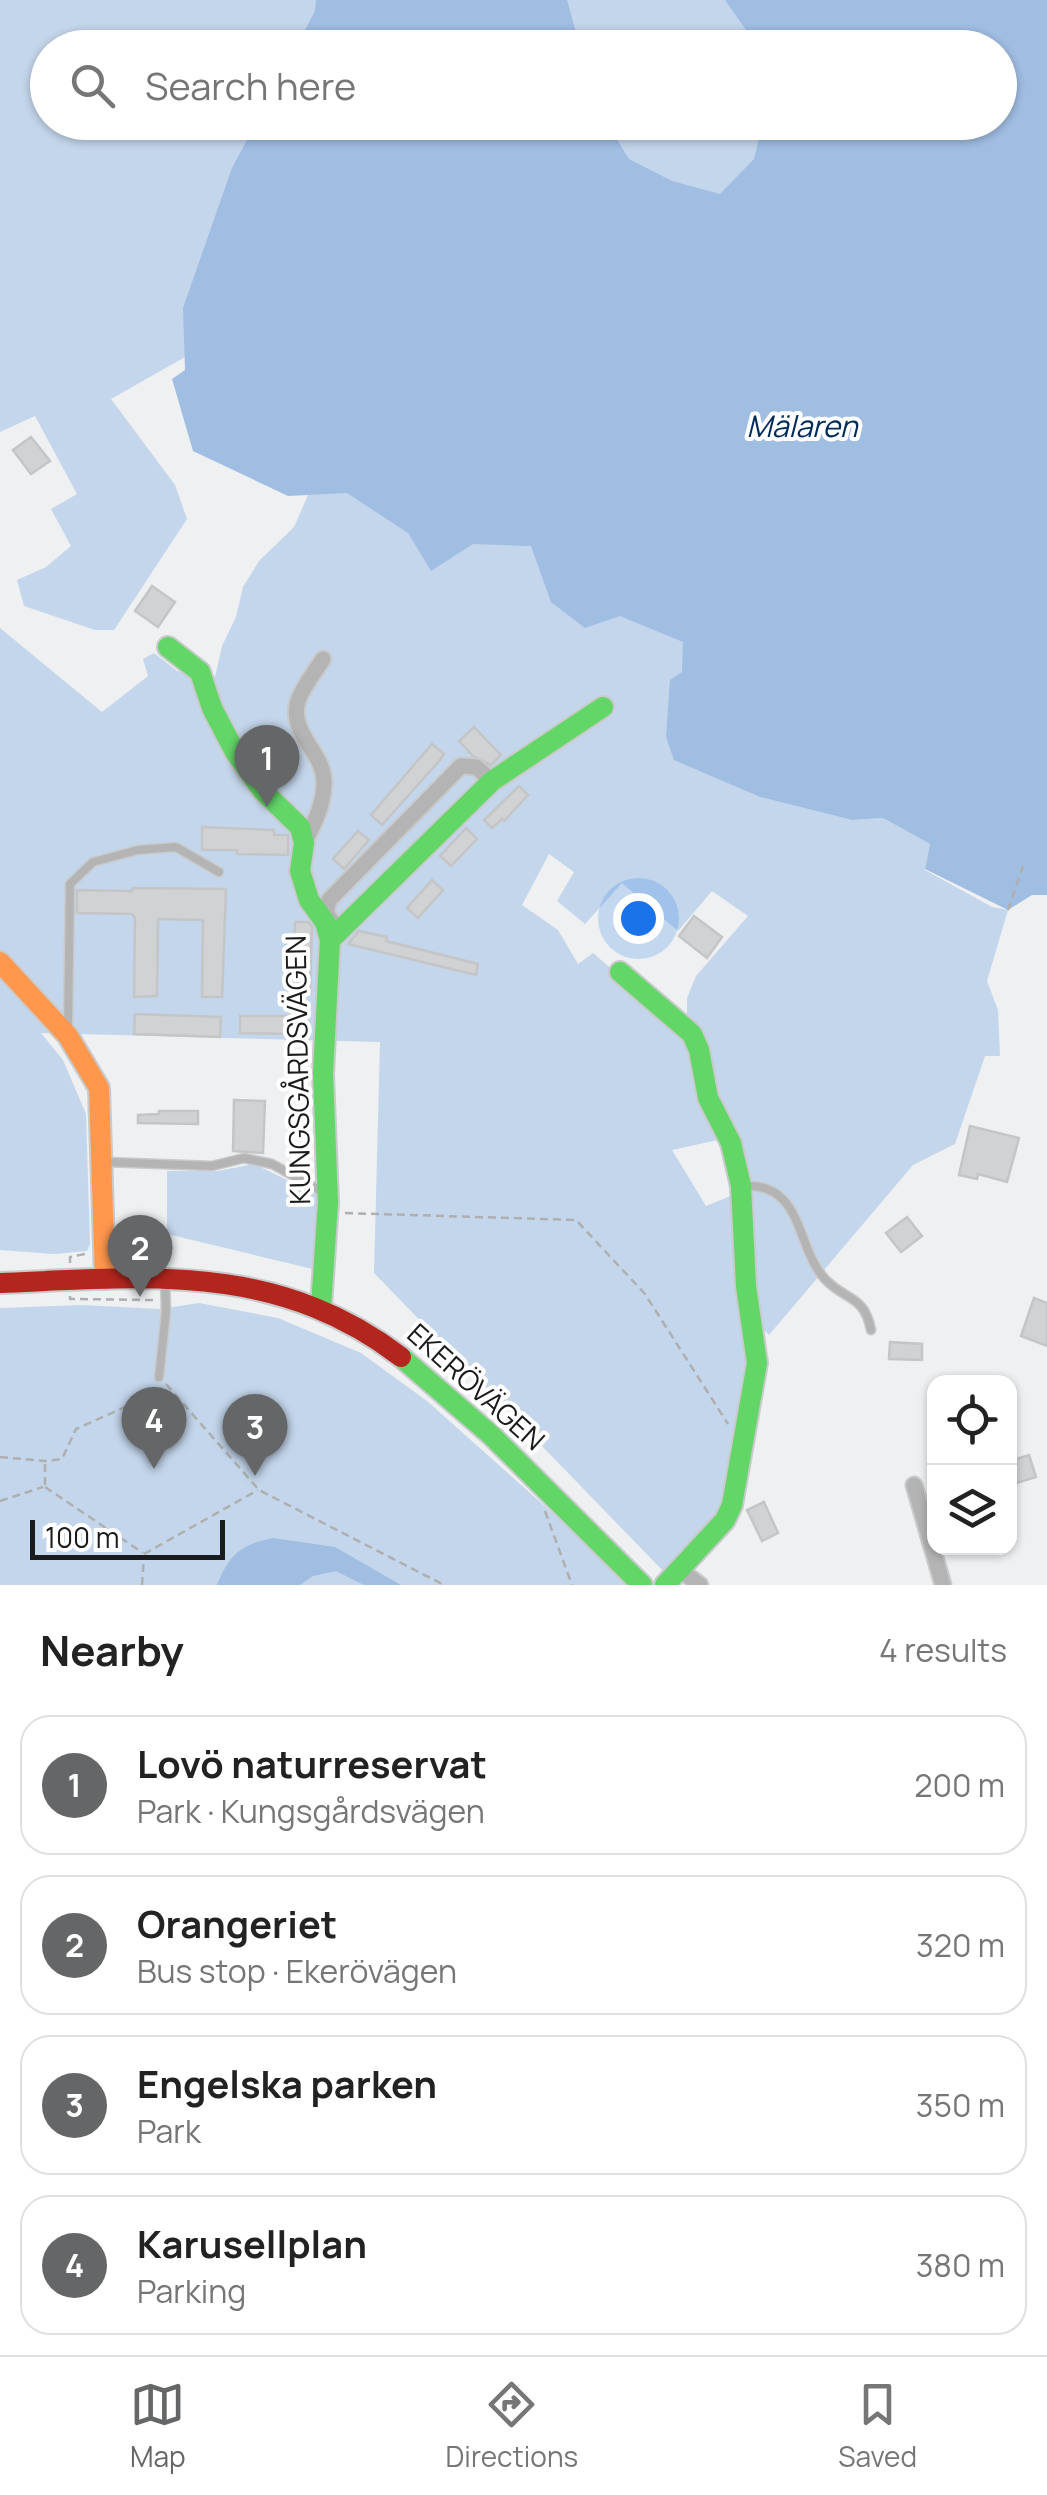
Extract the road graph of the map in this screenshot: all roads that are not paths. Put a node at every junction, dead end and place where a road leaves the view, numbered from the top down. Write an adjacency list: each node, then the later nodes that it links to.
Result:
1 (168, 647): 5 (street)
2 (323, 658): 5 (street)
3 (603, 707): 4 (street)
4 (492, 781): 7 (street); 7 (street)
5 (304, 843): 7 (street, KUNGSGÅRDSVÄGEN)
6 (219, 872): 10 (lane)
7 (334, 935): 13 (street, KUNGSGÅRDSVÄGEN)
8 (0, 962): 10 (street)
9 (620, 972): 12 (street)
10 (68, 1033): 11 (street)
11 (101, 1162): 13 (lane); 14 (street)
12 (741, 1186): 18 (lane); 21 (street)
13 (328, 1204): 17 (street, KUNGSGÅRDSVÄGEN)
14 (105, 1279): 15 (street, EKERÖVÄGEN); 16 (street, EKERÖVÄGEN)
15 (0, 1283)
16 (165, 1290): 17 (street, EKERÖVÄGEN); 19 (lane)
17 (321, 1307): 22 (street, EKERÖVÄGEN)
18 (871, 1330)
19 (159, 1376)
20 (914, 1484): 24 (street)
21 (672, 1577): 23 (street)
22 (642, 1585)
23 (700, 1585)
24 (942, 1585)

